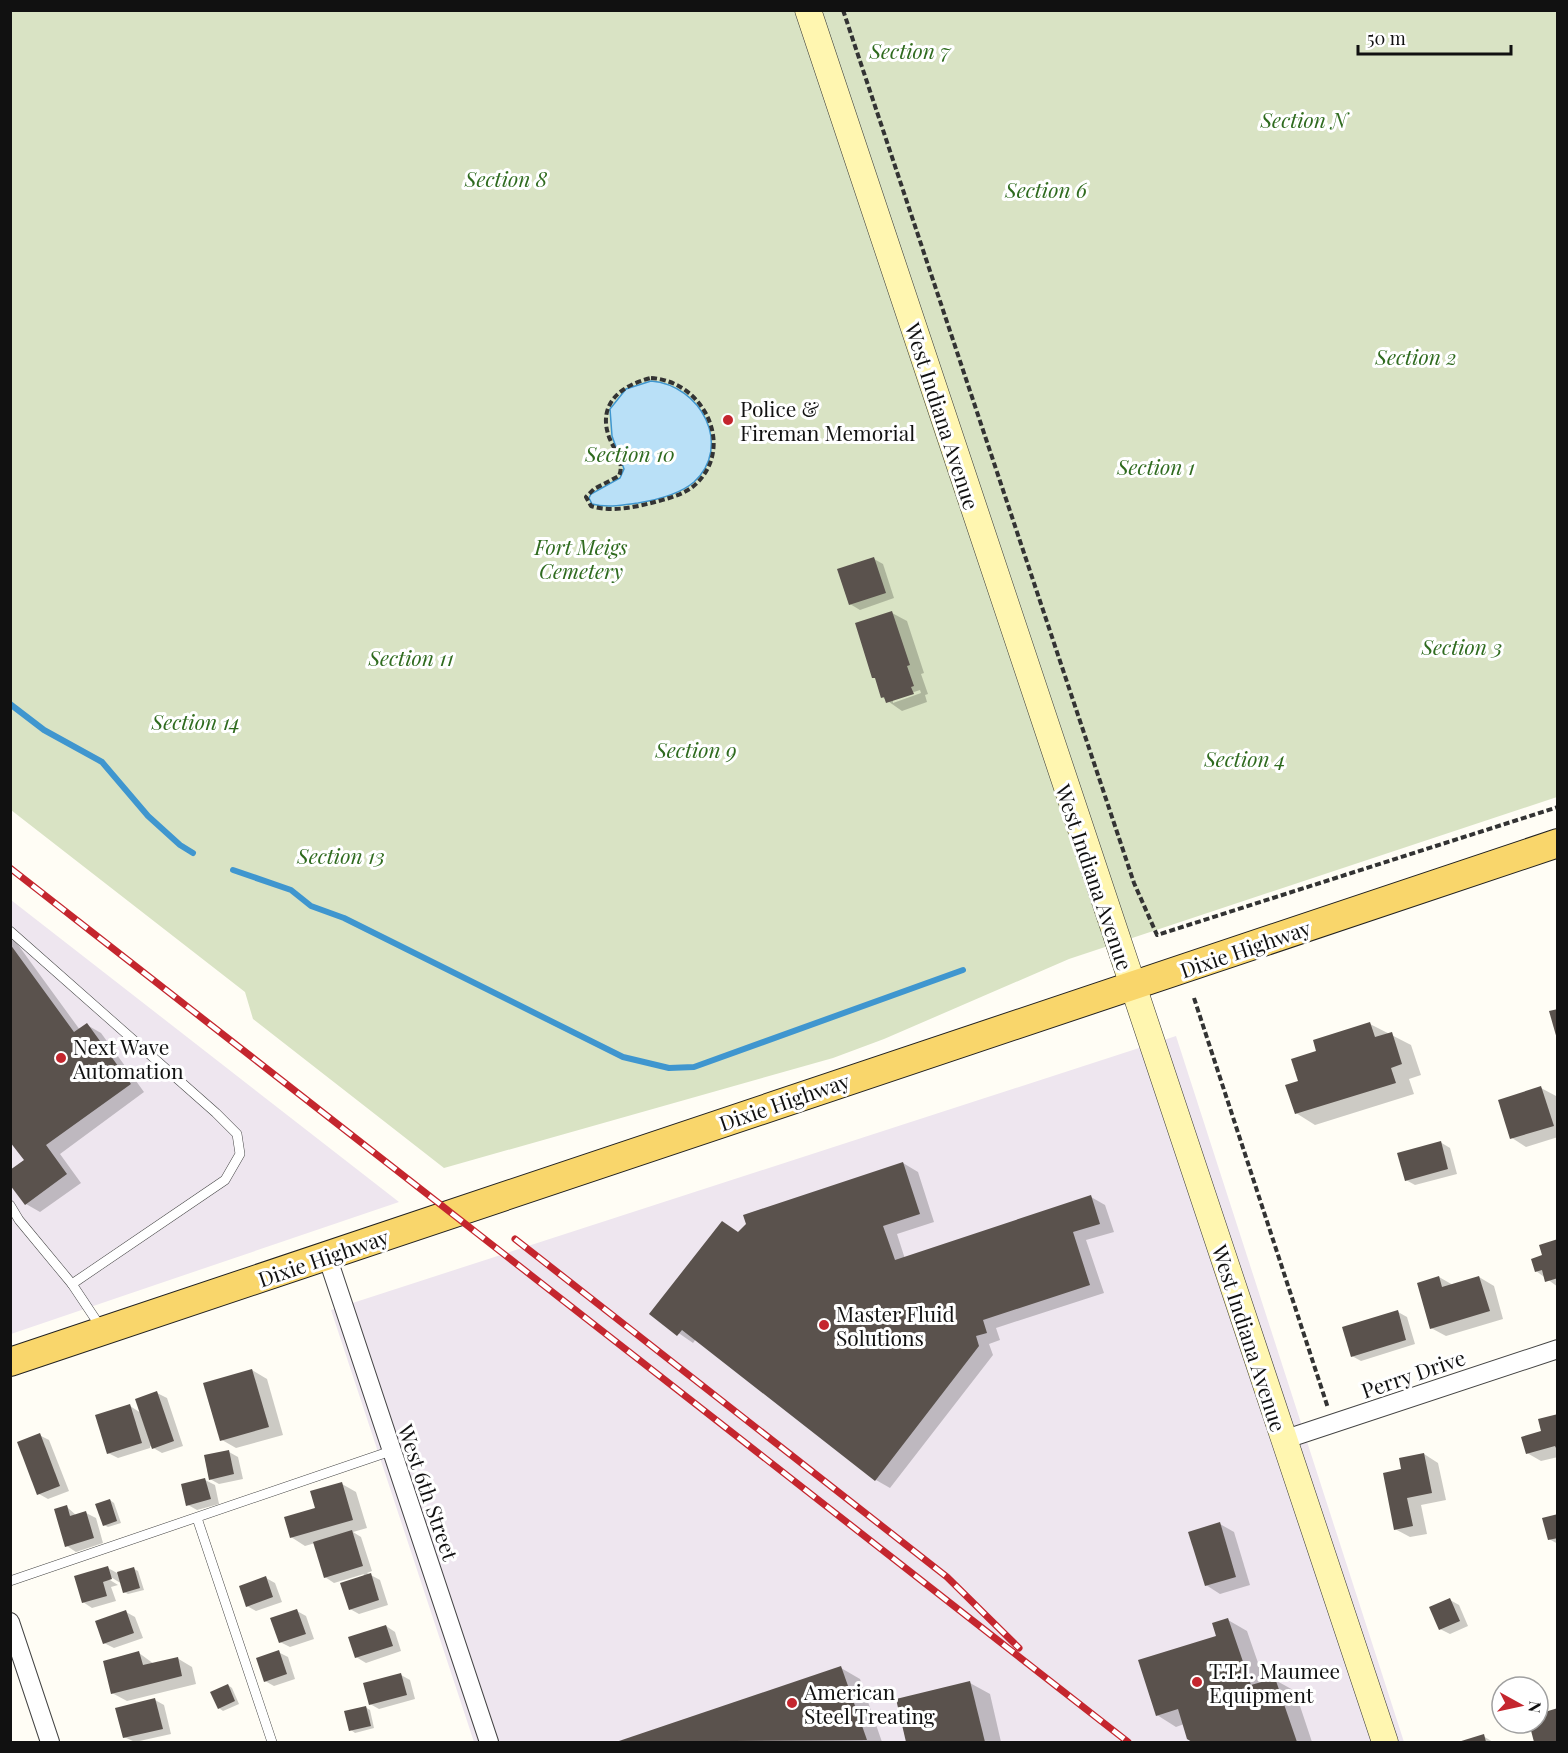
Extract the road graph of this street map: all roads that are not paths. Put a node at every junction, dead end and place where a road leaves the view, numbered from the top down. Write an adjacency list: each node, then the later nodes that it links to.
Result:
1 (808, 10): 4 (main road, West Indiana Avenue)
2 (1557, 843): 4 (main road, Dixie Highway)
3 (10, 931): 7 (lane)
4 (1132, 986): 6 (main road, Dixie Highway); 11 (main road, West Indiana Avenue)
5 (10, 1205): 7 (lane)
6 (327, 1256): 8 (main road, Dixie Highway); 12 (street, West 6th Street)
7 (72, 1284): 8 (lane)
8 (103, 1331): 10 (main road, Dixie Highway)
9 (1557, 1349): 11 (street, Perry Drive)
10 (10, 1362)
11 (1283, 1440): 19 (main road, West Indiana Avenue)
12 (391, 1452): 13 (lane); 18 (street, West 6th Street)
13 (197, 1518): 14 (lane); 17 (lane)
14 (10, 1581)
15 (10, 1622): 16 (street)
16 (50, 1743)
17 (272, 1743)
18 (489, 1743)
19 (1385, 1743)

